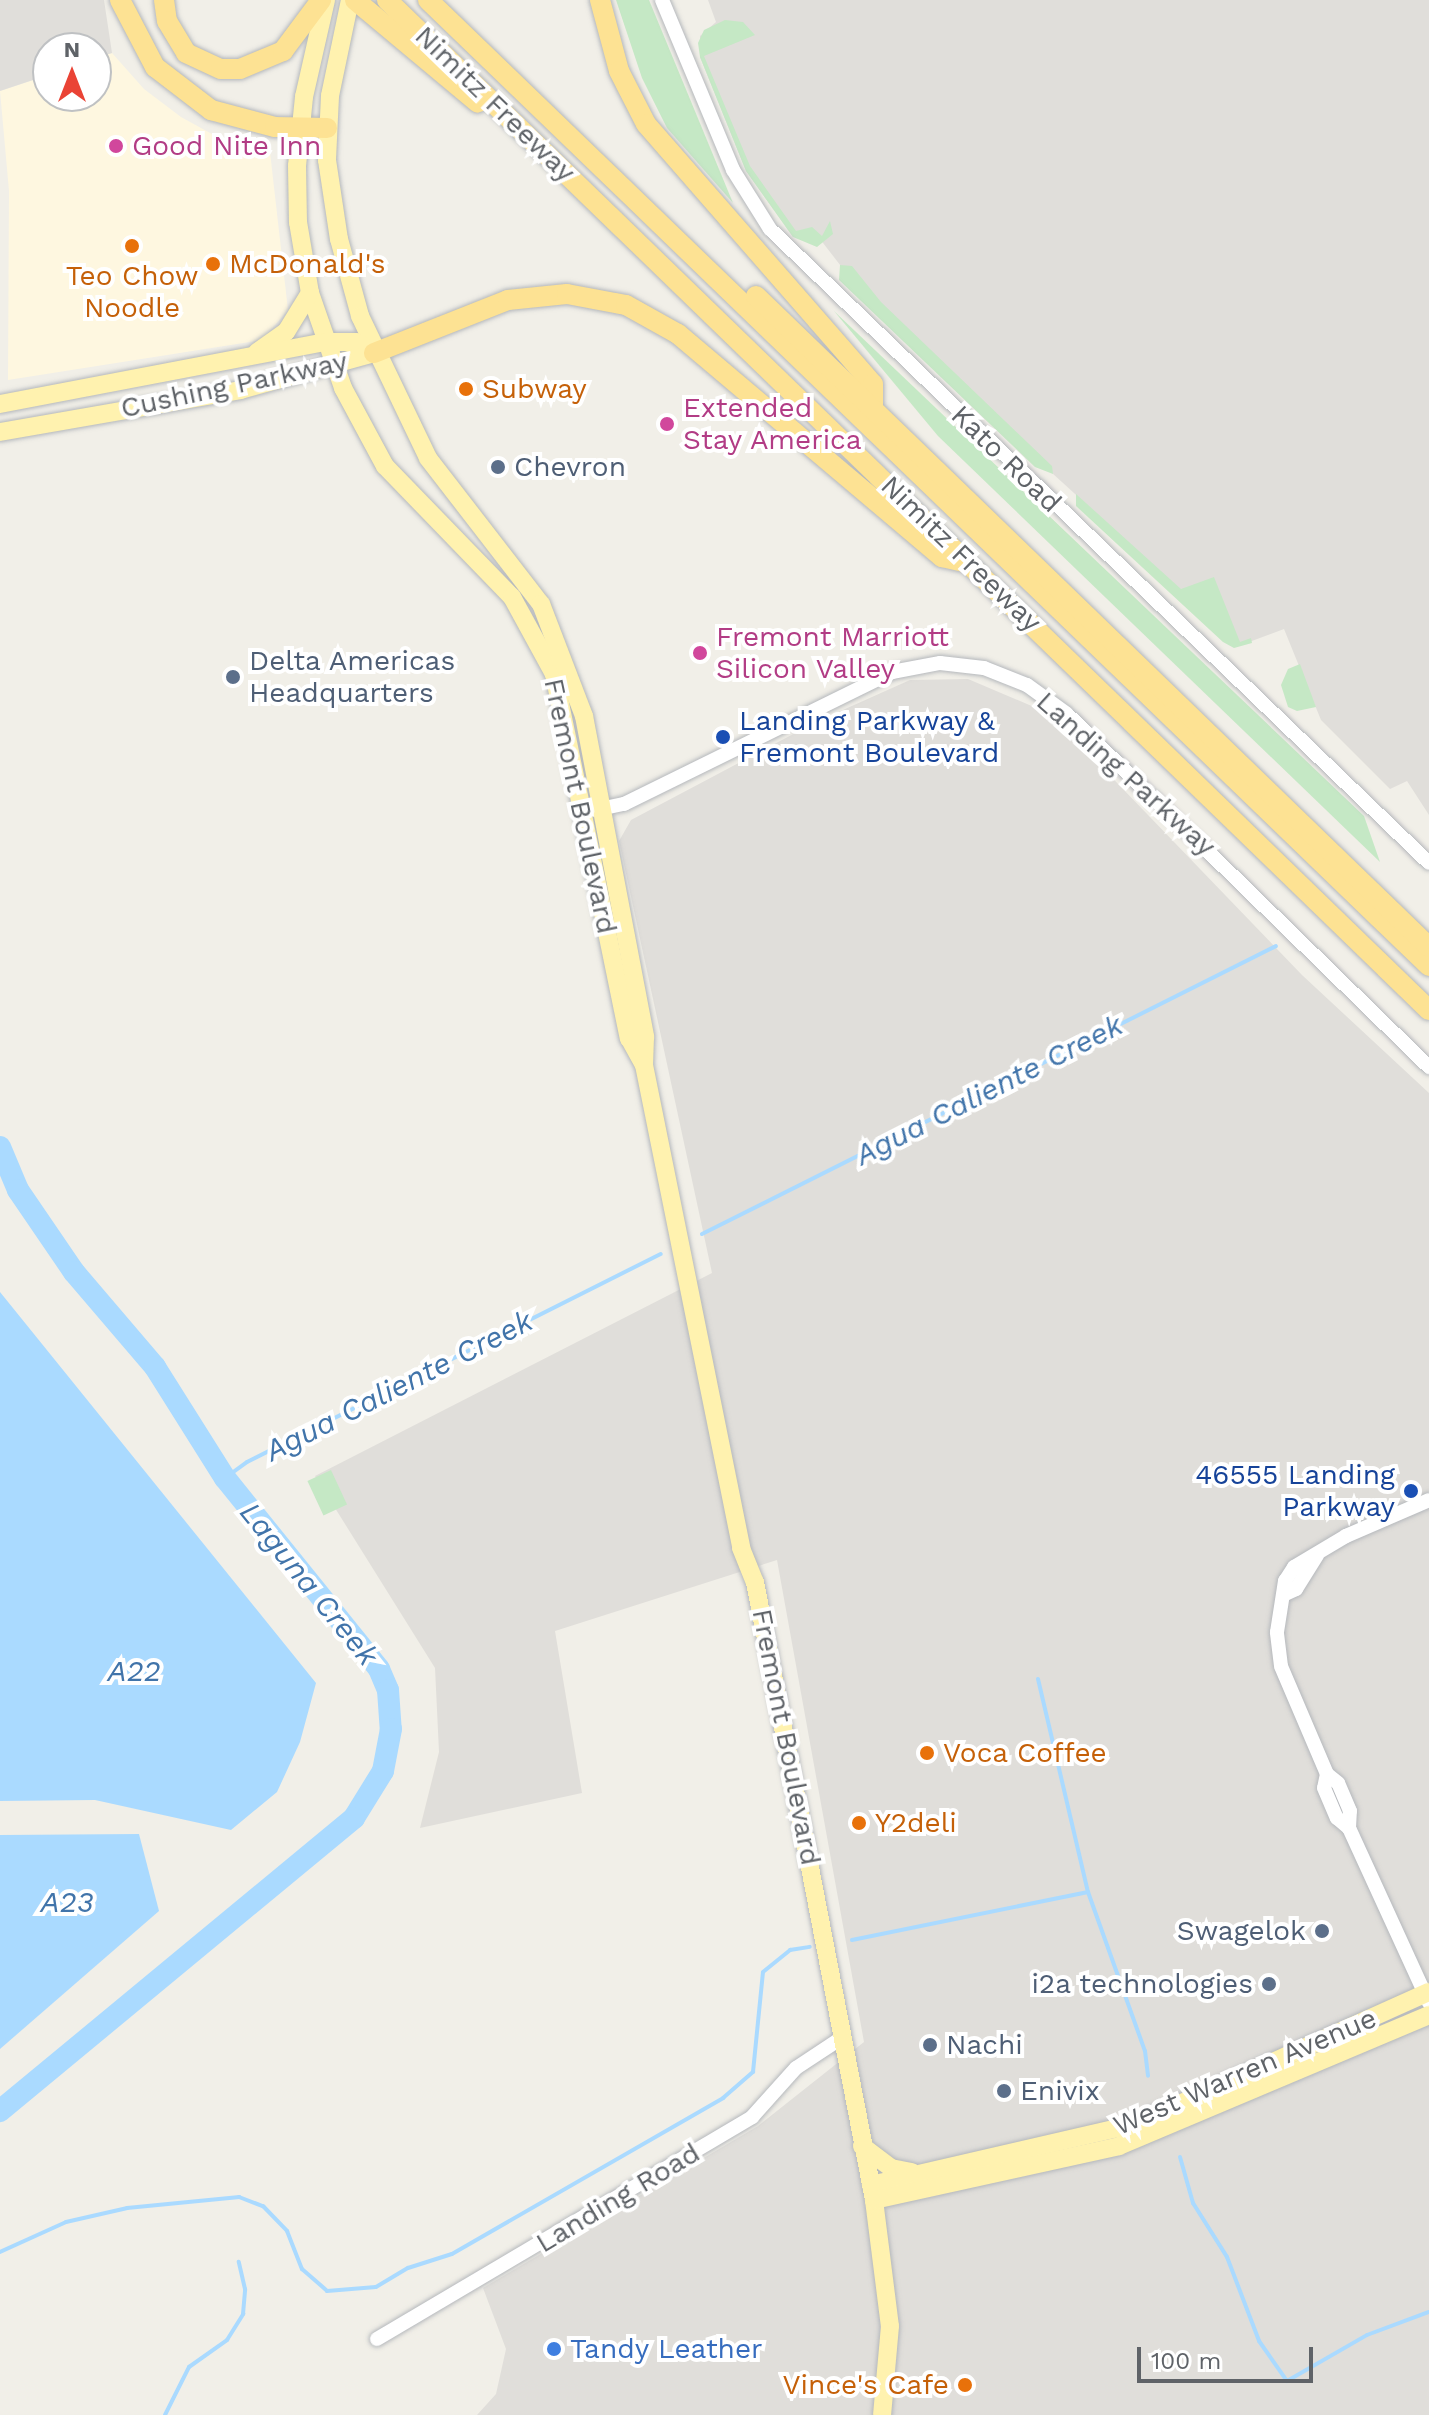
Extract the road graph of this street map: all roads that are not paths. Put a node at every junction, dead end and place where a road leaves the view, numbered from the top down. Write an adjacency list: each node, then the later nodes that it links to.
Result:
1 (120, 0): 11 (highway)
2 (164, 0): 10 (highway)
3 (323, 0): 10 (highway)
4 (353, 0): 12 (main road, Fremont Boulevard); 13 (highway)
5 (387, 0): 13 (highway, Nimitz Freeway)
6 (428, 0): 30 (highway)
7 (447, 0): 20 (highway, Nimitz Freeway)
8 (600, 0): 20 (highway)
9 (662, 0): 28 (street, Kato Road)
10 (311, 32): 11 (main road, Fremont Boulevard)
11 (300, 128): 12 (highway); 14 (main road, Fremont Boulevard)
12 (327, 128): 16 (main road, Fremont Boulevard)
13 (600, 204): 24 (highway, Nimitz Freeway)
14 (310, 293): 15 (main road, Fremont Boulevard); 17 (main road)
15 (325, 342): 16 (main road, Cushing Parkway); 17 (main road, Cushing Parkway); 18 (main road, Fremont Boulevard)
16 (374, 353): 18 (main road, Cushing Parkway); 23 (main road, Fremont Boulevard); 24 (highway)
17 (231, 362): 19 (main road, Cushing Parkway)
18 (335, 366): 21 (main road, Cushing Parkway); 22 (main road, Fremont Boulevard)
19 (0, 404)
20 (873, 409): 29 (highway, Nimitz Freeway)
21 (0, 432)
22 (450, 529): 23 (main road); 25 (main road, Fremont Boulevard)
23 (502, 549): 26 (main road, Fremont Boulevard)
24 (971, 564): 31 (highway, Nimitz Freeway)
25 (499, 582): 26 (main road); 27 (main road, Fremont Boulevard)
26 (541, 604): 27 (main road, Fremont Boulevard)
27 (592, 810): 32 (street, Landing Parkway); 36 (main road, Fremont Boulevard)
28 (1429, 863)
29 (1429, 947)
30 (1429, 966)
31 (1429, 1010)
32 (1429, 1067)
33 (1429, 1500): 34 (street)
34 (1427, 1996): 38 (main road, West Warren Avenue)
35 (1429, 2015): 39 (main road, West Warren Avenue)
36 (843, 2037): 37 (main road, Fremont Boulevard); 40 (street, Landing Road)
37 (862, 2146): 38 (main road); 39 (main road, Fremont Boulevard)
38 (922, 2174): 39 (main road, West Warren Avenue)
39 (873, 2193): 41 (main road, Fremont Boulevard)
40 (377, 2339)
41 (882, 2415)

